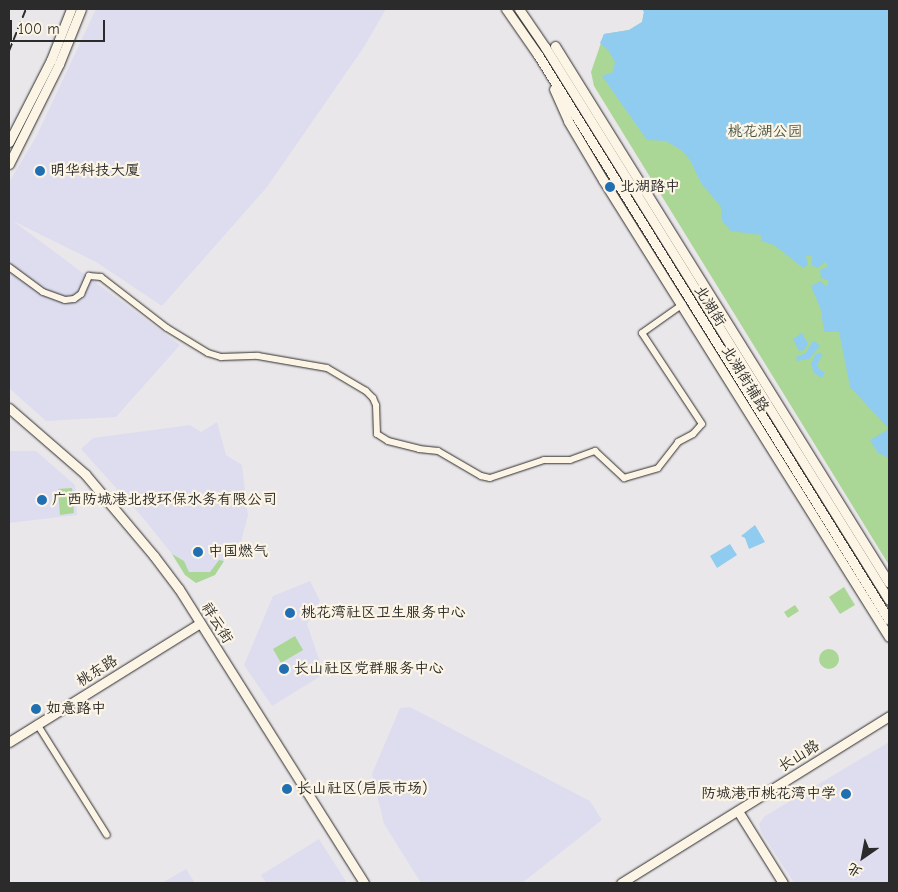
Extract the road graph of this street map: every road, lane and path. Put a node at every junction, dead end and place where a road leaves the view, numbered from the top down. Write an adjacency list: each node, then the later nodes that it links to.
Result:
1 (71, 9): 6 (street)
2 (81, 9): 7 (street)
3 (506, 9): 9 (street, 北湖街)
4 (519, 9): 15 (street, 北湖街)
5 (555, 46): 14 (street, 北湖街辅路)
6 (9, 142)
7 (9, 164)
8 (9, 267): 10 (street)
9 (668, 273): 10 (street, 北湖街辅路); 11 (street, 北湖街)
10 (683, 304): 11 (street, 北湖街辅路)
11 (721, 358): 13 (street, 北湖街)
12 (9, 408): 17 (street, 祥云街)
13 (850, 566): 16 (street, 北湖街); 18 (street)
14 (889, 583)
15 (889, 600)
16 (889, 620)
17 (200, 623): 20 (street, 桃东路); 24 (street, 祥云街)
18 (889, 637)
19 (889, 716): 22 (street, 长山路)
20 (37, 724): 21 (street, 桃东路); 23 (street)
21 (9, 742)
22 (738, 811): 25 (street, 长山路); 26 (street)
23 (107, 835)
24 (364, 883)
25 (621, 883)
26 (782, 883)

